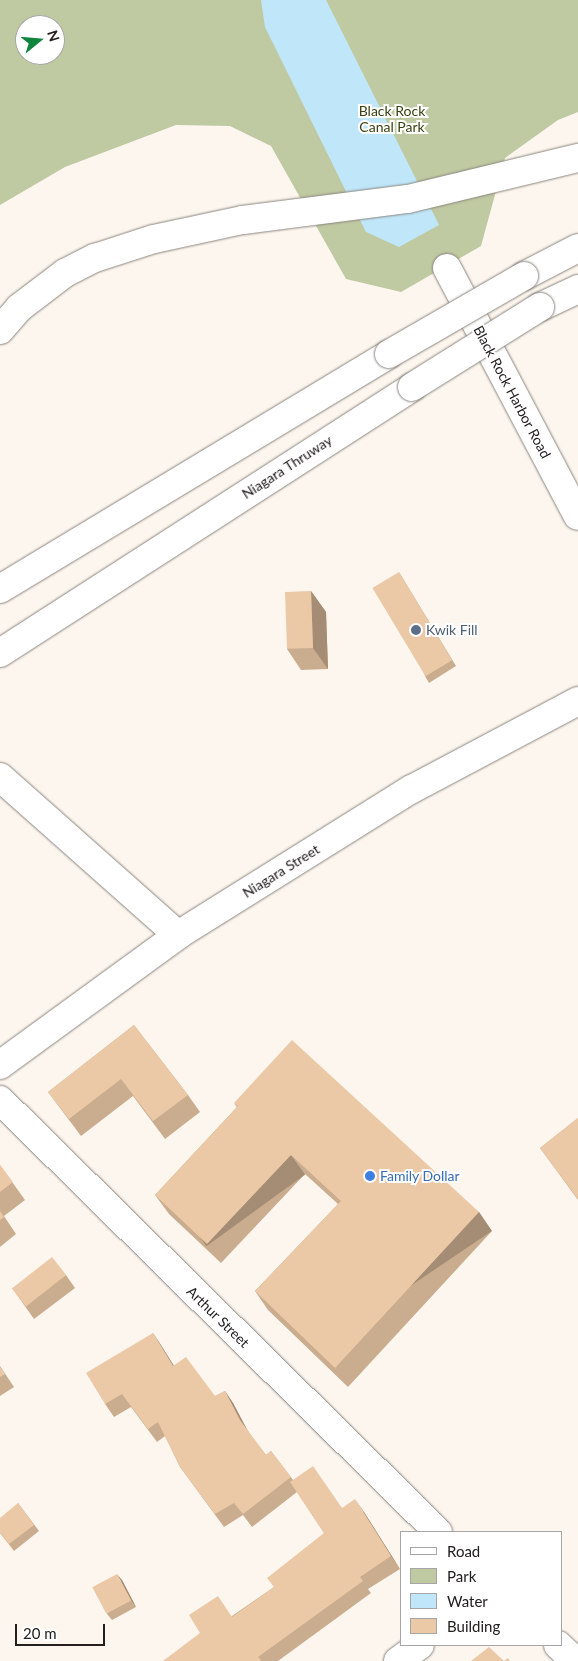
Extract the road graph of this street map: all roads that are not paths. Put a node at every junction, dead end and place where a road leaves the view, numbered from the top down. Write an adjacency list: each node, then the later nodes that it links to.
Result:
1 (578, 158): 5 (main road)
2 (578, 248): 7 (main road, bridge)
3 (447, 268): 6 (main road, Black Rock Harbor Road)
4 (578, 289): 8 (main road, Niagara Thruway, bridge)
5 (0, 330)
6 (578, 516)
7 (0, 588)
8 (6, 648)
9 (578, 701): 11 (main road, Niagara Street)
10 (0, 777): 11 (main road)
11 (178, 935): 12 (main road, Niagara Street)
12 (0, 1065)
13 (0, 1100): 14 (main road, Arthur Street)
14 (437, 1531)
15 (419, 1646): 17 (main road)
16 (559, 1646): 18 (main road)
17 (398, 1661)
18 (575, 1661)

